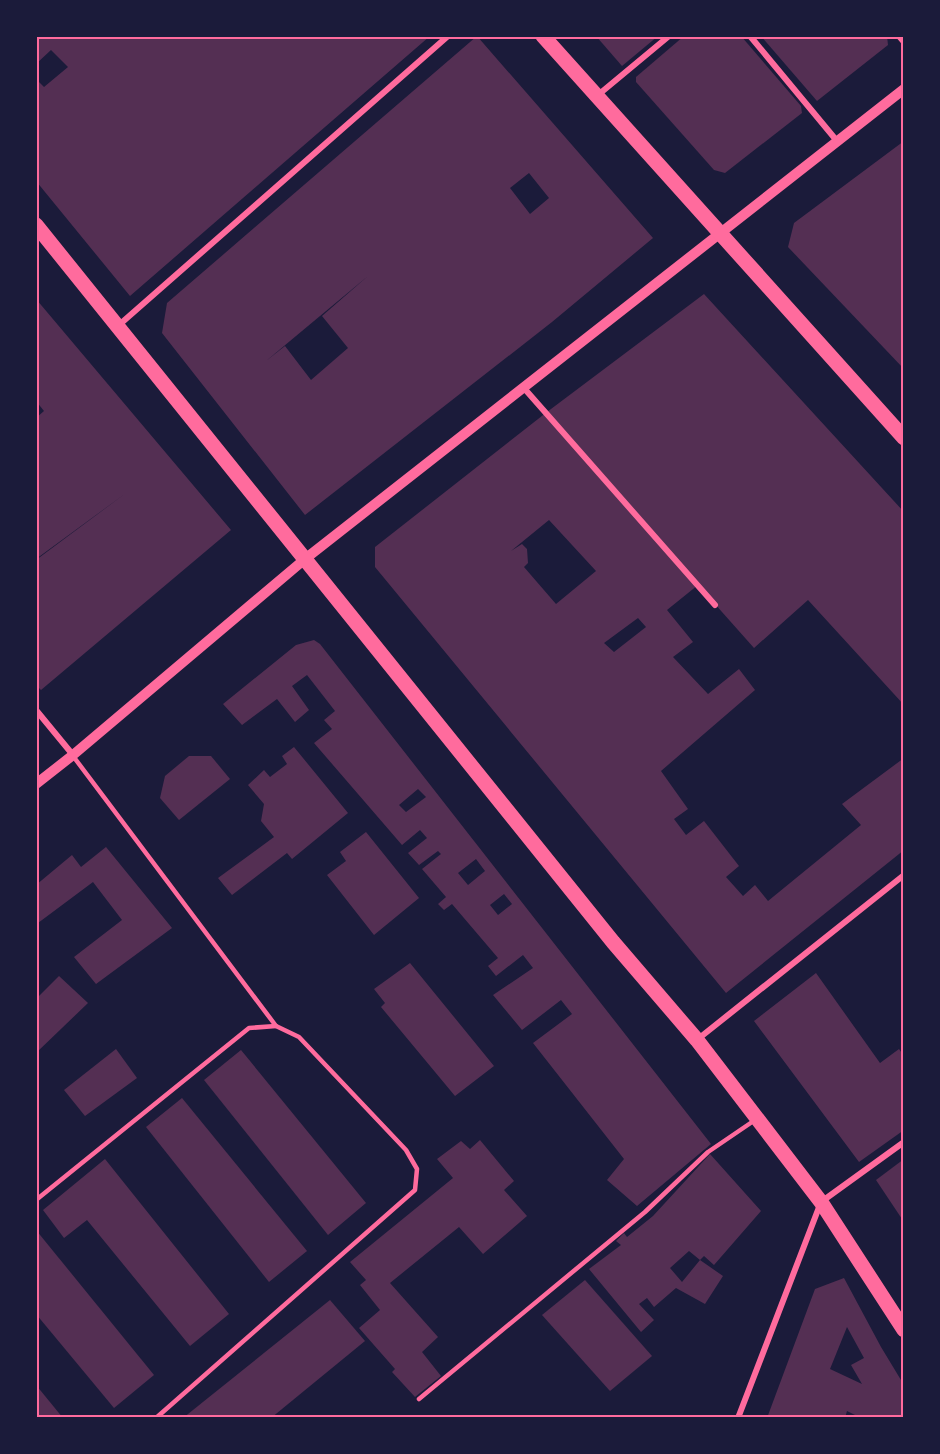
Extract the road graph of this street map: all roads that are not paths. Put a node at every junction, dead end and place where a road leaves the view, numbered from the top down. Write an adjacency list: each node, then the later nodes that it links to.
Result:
1 (448, 36): 12 (street)
2 (543, 36): 8 (main road)
3 (669, 36): 8 (street)
4 (750, 36): 9 (street)
5 (899, 36): 6 (street)
6 (904, 42)
7 (904, 89): 9 (street)
8 (597, 96): 11 (main road)
9 (837, 141): 11 (street)
10 (36, 225): 12 (main road)
11 (720, 233): 13 (street); 14 (main road)
12 (119, 325): 15 (main road)
13 (524, 387): 15 (street); 16 (street)
14 (904, 438)
15 (305, 559): 18 (street); 22 (main road)
16 (715, 605)
17 (36, 710): 18 (street)
18 (73, 755): 19 (street); 21 (lane)
19 (36, 784)
20 (904, 875): 22 (street)
21 (276, 1026): 25 (lane); 29 (lane)
22 (697, 1040): 23 (main road)
23 (758, 1119): 26 (main road); 28 (lane)
24 (904, 1142): 26 (street)
25 (36, 1200)
26 (821, 1202): 27 (main road); 30 (street)
27 (904, 1330)
28 (419, 1398)
29 (156, 1418)
30 (738, 1418)

